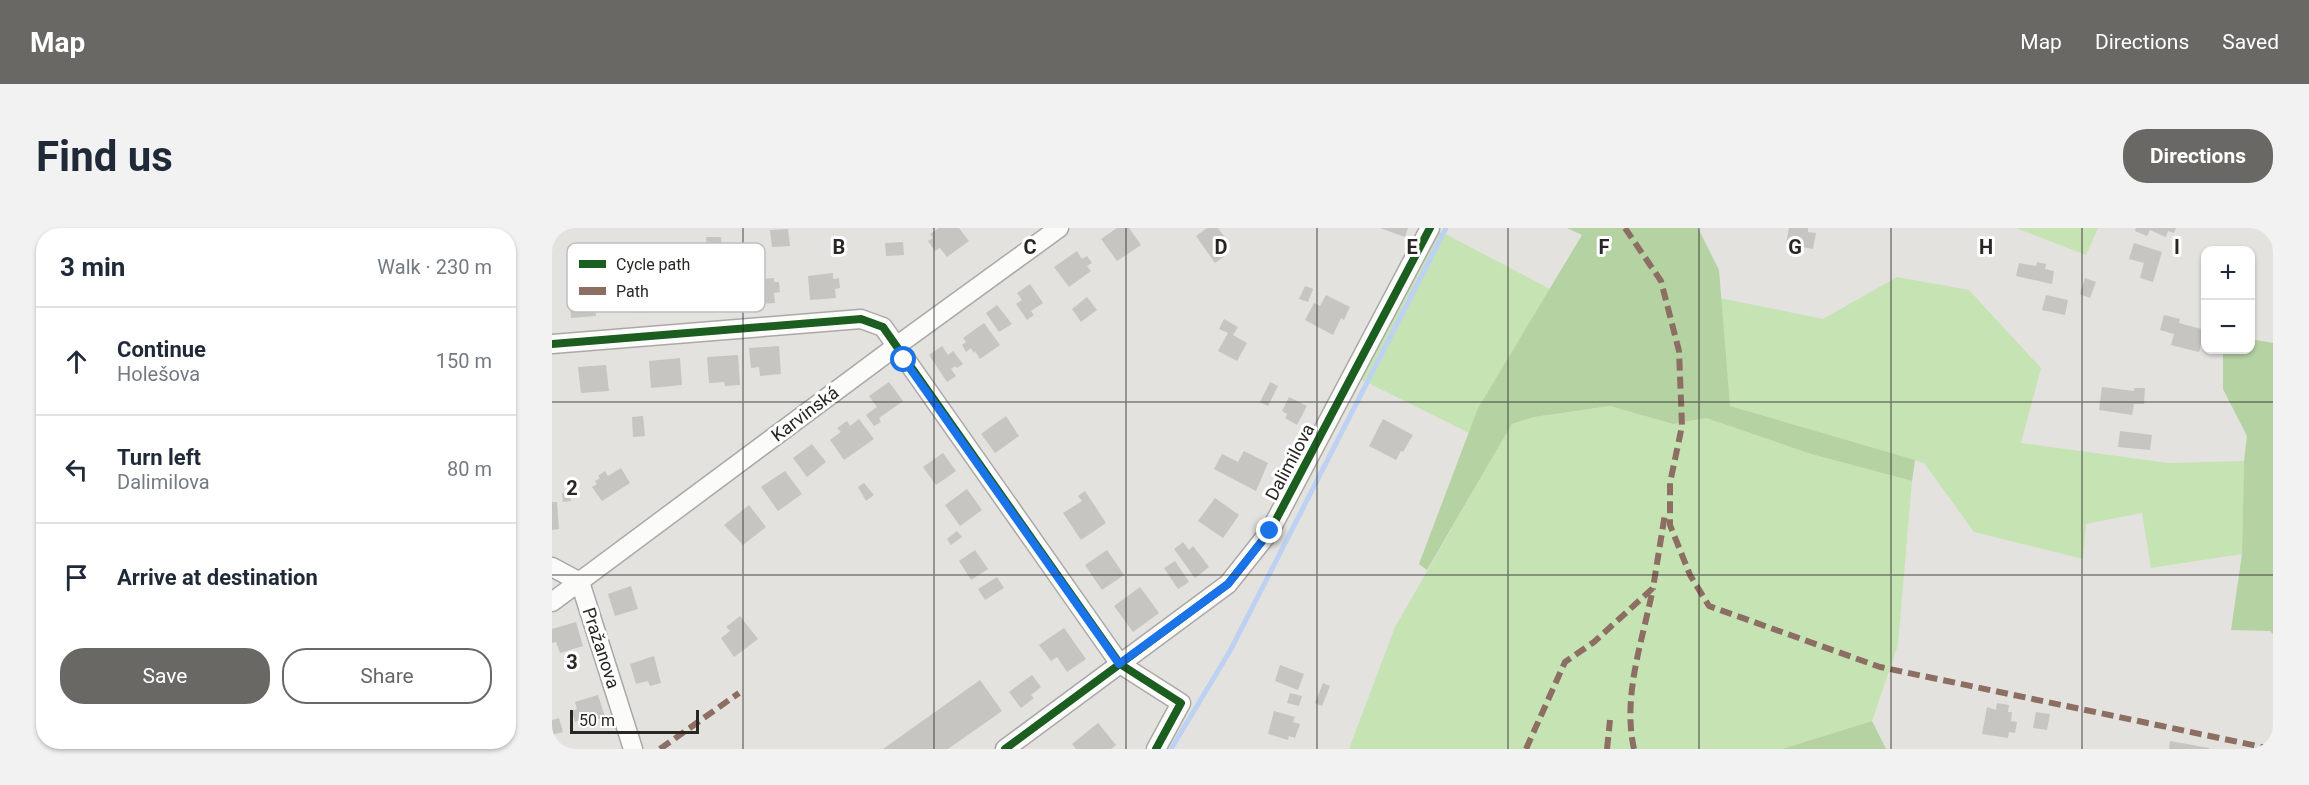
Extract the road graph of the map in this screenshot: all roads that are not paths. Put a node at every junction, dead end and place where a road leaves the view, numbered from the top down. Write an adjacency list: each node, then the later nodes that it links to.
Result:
1 (1059, 228): 4 (street, Karvinská)
2 (1430, 228): 8 (street, Dalimilova)
3 (552, 344): 4 (street)
4 (895, 347): 6 (street, Karvinská); 8 (street)
5 (552, 567): 6 (street)
6 (580, 582): 7 (street, Karvinská); 9 (street, Pražanova)
7 (552, 602)
8 (1119, 664): 10 (street, Dalimilova); 11 (street)
9 (633, 749)
10 (1005, 749)
11 (1155, 749)

